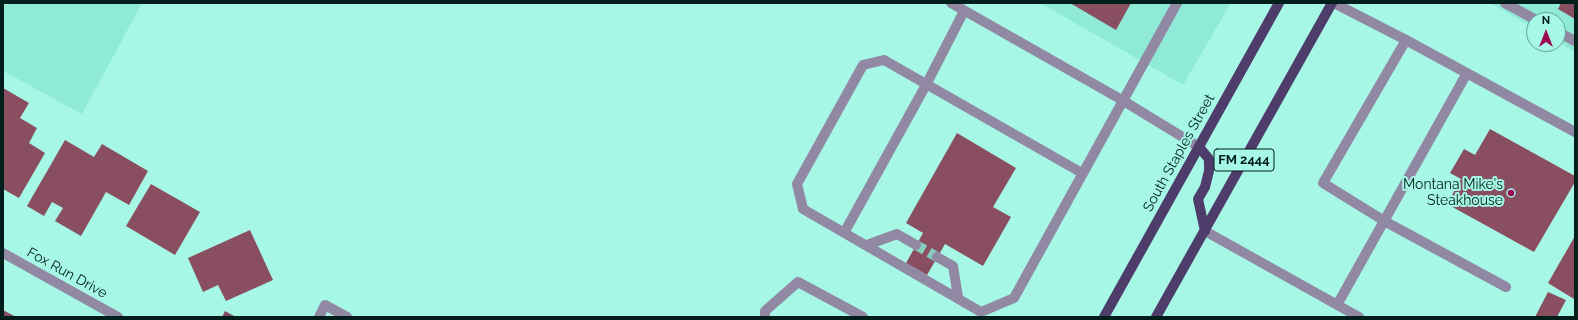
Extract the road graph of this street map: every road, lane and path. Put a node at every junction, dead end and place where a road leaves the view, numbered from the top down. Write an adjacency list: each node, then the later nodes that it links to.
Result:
1 (951, 3): 6 (street)
2 (1177, 3): 13 (street)
3 (1279, 3): 15 (main road, South Staples Street / FM 2444)
4 (1333, 3): 9 (street); 18 (main road, FM 2444)
5 (1505, 3): 7 (street)
6 (964, 11): 12 (street); 13 (street)
7 (1526, 15)
8 (1566, 36): 10 (street)
9 (1406, 40): 11 (street); 17 (street)
10 (1575, 41)
11 (1467, 73): 14 (street); 17 (street)
12 (926, 85): 16 (street); 19 (street); 19 (street)
13 (1122, 100): 15 (street); 16 (street)
14 (1575, 132)
15 (1199, 147): 18 (main road); 32 (main road, South Staples Street / FM 2444)
16 (1082, 173): 25 (street)
17 (1386, 222): 24 (street); 26 (street)
18 (1204, 231): 26 (street); 33 (main road, FM 2444)
19 (844, 233): 20 (street)
20 (866, 245): 21 (street); 25 (street)
21 (916, 245)
22 (3, 252): 27 (street, Fox Run Drive)
23 (937, 257): 25 (street)
24 (1506, 287)
25 (958, 297)
26 (1337, 305): 34 (street)
27 (118, 317)
28 (319, 317): 29 (street)
29 (347, 317)
30 (765, 317): 31 (street)
31 (863, 317)
32 (1104, 317)
33 (1156, 317)
34 (1359, 317)

